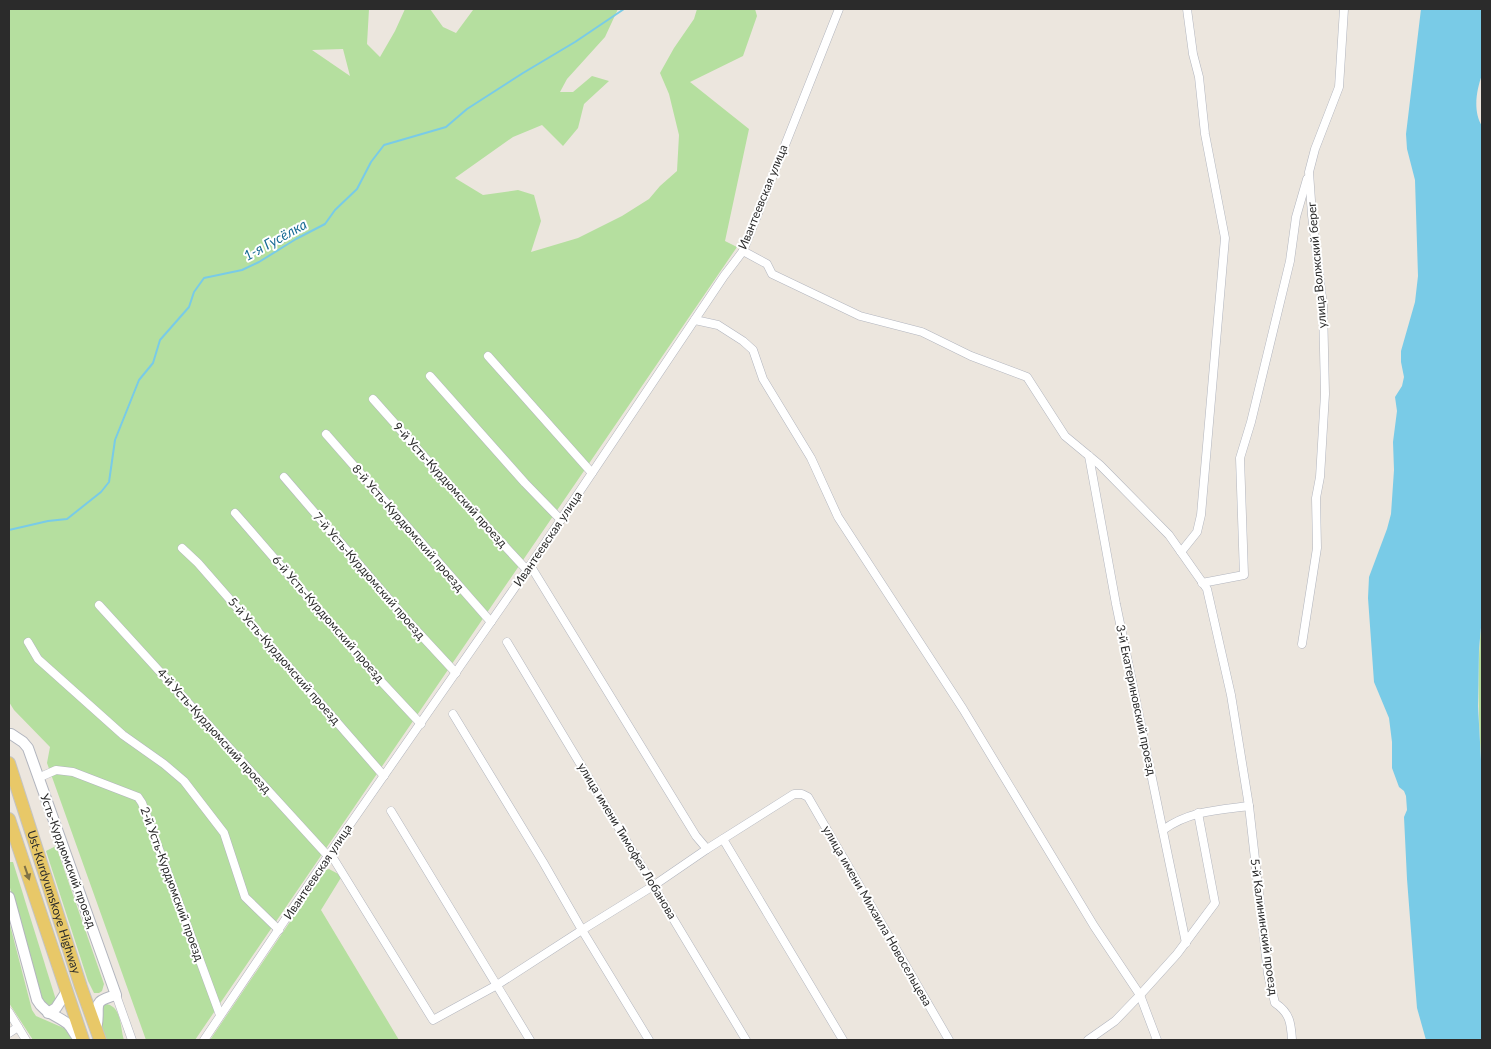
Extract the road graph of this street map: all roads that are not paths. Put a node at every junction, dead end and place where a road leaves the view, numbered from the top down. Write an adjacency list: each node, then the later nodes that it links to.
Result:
1 (839, 9): 5 (street, Ивантеевская улица)
2 (1187, 9): 17 (street)
3 (1344, 9): 4 (street, улица Волжский берег)
4 (1310, 172): 19 (street); 24 (street, улица Волжский берег)
5 (743, 251): 6 (street, Ивантеевская улица); 11 (street, 5-й Калининский проезд)
6 (695, 320): 12 (street, Ивантеевская улица); 49 (street)
7 (488, 356): 12 (street)
8 (430, 376): 15 (street)
9 (373, 399): 18 (street, 9-й Усть-Курдюмский проезд)
10 (326, 434): 21 (street, 8-й Усть-Курдюмский проезд)
11 (1089, 456): 17 (street, 5-й Калининский проезд); 36 (street, 3-й Екатериновский проезд)
12 (592, 473): 15 (street, Ивантеевская улица)
13 (284, 477): 25 (street, 7-й Усть-Курдюмский проезд)
14 (235, 513): 27 (street, 6-й Усть-Курдюмский проезд)
15 (561, 520): 18 (street, Ивантеевская улица)
16 (182, 548): 30 (street, 5-й Усть-Курдюмский проезд)
17 (1181, 552): 19 (street, 5-й Калининский проезд)
18 (529, 568): 21 (street, Ивантеевская улица); 38 (street, 9-й Усть-Курдюмский проезд)
19 (1202, 583): 32 (street, 5-й Калининский проезд)
20 (99, 605): 39 (street, 4-й Усть-Курдюмский проезд)
21 (491, 622): 25 (street, Ивантеевская улица)
22 (28, 642): 42 (street)
23 (507, 642): 40 (street, улица имени Тимофея Лобанова)
24 (1302, 644)
25 (456, 673): 27 (street, Ивантеевская улица)
26 (453, 714): 43 (street)
27 (421, 724): 30 (street, Ивантеевская улица)
28 (11, 734): 31 (street, Усть-Курдюмский проезд)
29 (9, 763): 46 (main road, Ust-Kurdyumskoye Highway)
30 (384, 776): 39 (street, Ивантеевская улица)
31 (38, 778): 48 (street, Усть-Курдюмский проезд); 53 (street, 2-й Усть-Курдюмский проезд)
32 (1249, 806): 34 (street); 69 (street, 5-й Калининский проезд)
33 (391, 810): 45 (street)
34 (1198, 813): 36 (street); 44 (street)
35 (10, 823): 47 (main road, Ust-Kurdyumskoye Highway, one-way to 47)
36 (1162, 830): 44 (street, 3-й Екатериновский проезд)
37 (723, 839): 38 (street); 65 (street); 66 (street, улица имени Михаила Новосельцева)
38 (706, 850): 40 (street)
39 (329, 855): 42 (street, Ивантеевская улица); 45 (street, 4-й Усть-Курдюмский проезд)
40 (654, 886): 43 (street); 64 (street, улица имени Тимофея Лобанова)
41 (9, 897): 52 (street)
42 (279, 930): 53 (street, Ивантеевская улица)
43 (582, 930): 45 (street); 63 (street)
44 (1186, 943): 49 (street)
45 (496, 985): 62 (street)
46 (81, 987): 50 (street); 55 (main road, Ust-Kurdyumskoye Highway)
47 (67, 991): 52 (street); 58 (main road, Ust-Kurdyumskoye Highway)
48 (116, 995): 50 (street); 60 (street)
49 (1140, 995): 67 (street); 68 (street)
50 (103, 999): 55 (street)
51 (9, 1012): 54 (street)
52 (48, 1012): 58 (street)
53 (220, 1015): 61 (street, Ивантеевская улица)
54 (18, 1027): 56 (street); 57 (street)
55 (96, 1028): 59 (main road, Ust-Kurdyumskoye Highway)
56 (9, 1033)
57 (26, 1040)
58 (82, 1040)
59 (100, 1040)
60 (132, 1040)
61 (204, 1040)
62 (530, 1040)
63 (649, 1040)
64 (746, 1040)
65 (843, 1040)
66 (950, 1040)
67 (1088, 1040)
68 (1157, 1040)
69 (1292, 1040)

